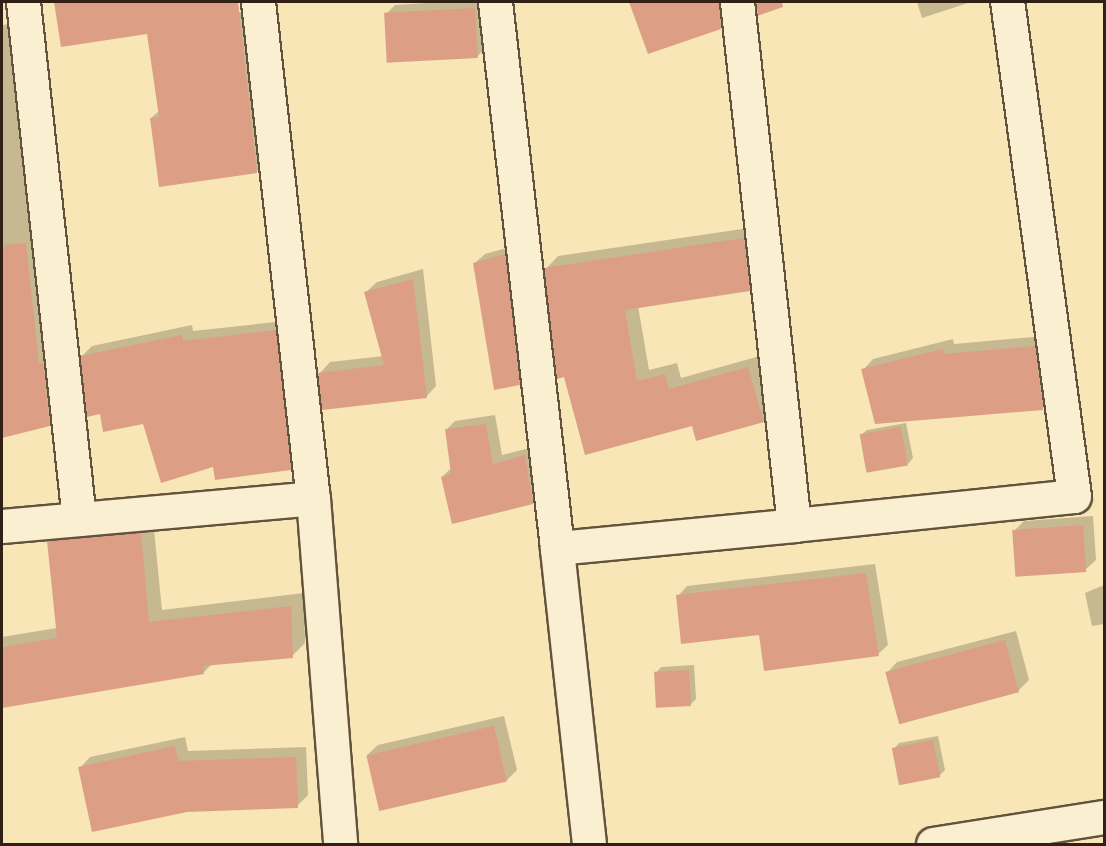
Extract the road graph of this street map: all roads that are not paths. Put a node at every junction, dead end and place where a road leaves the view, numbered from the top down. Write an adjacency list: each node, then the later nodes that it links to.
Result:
1 (22, 2): 7 (street)
2 (258, 2): 6 (street)
3 (495, 2): 10 (street)
4 (737, 2): 8 (street)
5 (1007, 2): 8 (street)
6 (313, 498): 7 (street); 12 (street)
7 (79, 519): 9 (street)
8 (794, 525): 10 (street)
9 (2, 526)
10 (557, 549): 13 (street)
11 (1104, 817): 14 (street)
12 (340, 844)
13 (589, 844)
14 (933, 844)

